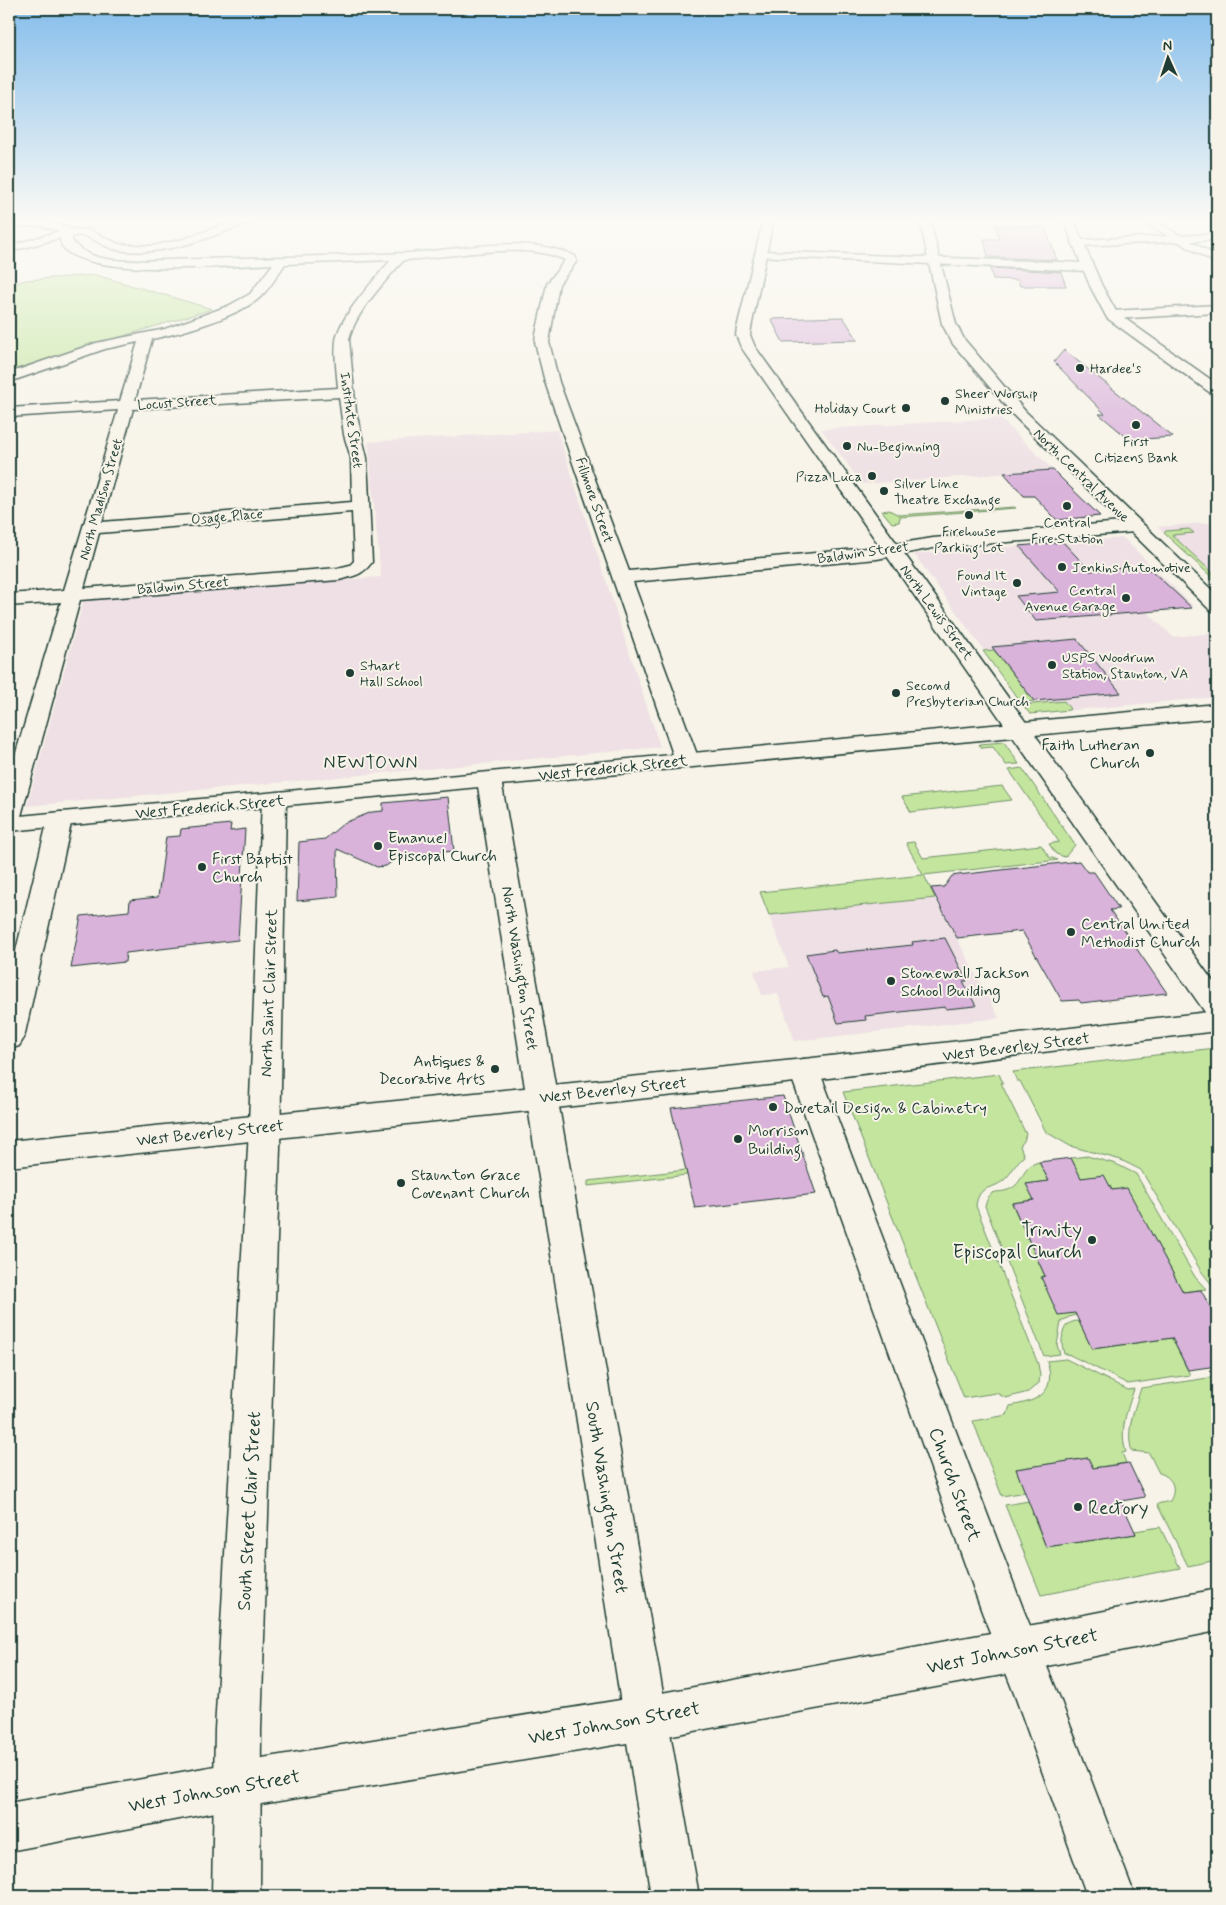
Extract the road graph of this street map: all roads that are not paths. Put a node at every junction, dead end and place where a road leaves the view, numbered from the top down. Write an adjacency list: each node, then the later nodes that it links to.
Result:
1 (226, 310): 9 (street)
2 (360, 310): 12 (street, Institute Street)
3 (547, 310): 20 (street, Fillmore Street)
4 (748, 310): 18 (street, North Lewis Street)
5 (946, 310): 16 (street, North Central Avenue)
6 (1109, 310): 8 (street)
7 (1201, 310): 8 (street)
8 (1112, 315): 11 (street)
9 (146, 337): 10 (street); 13 (street, North Madison Street)
10 (9, 378)
11 (1217, 391)
12 (346, 392): 13 (street, Locust Street); 15 (street, Institute Street)
13 (126, 406): 14 (street, Locust Street); 17 (street, North Madison Street)
14 (9, 412)
15 (362, 506): 17 (street, Osage Place); 19 (street, Institute Street)
16 (1135, 527): 18 (street, Baldwin Street); 23 (street, North Central Avenue)
17 (92, 528): 21 (street, North Madison Street)
18 (892, 549): 20 (street, Baldwin Street); 25 (street, North Lewis Street)
19 (357, 569): 21 (street, Baldwin Street)
20 (621, 577): 26 (street, Fillmore Street)
21 (74, 594): 22 (street, Baldwin Street); 29 (street, North Madison Street)
22 (9, 600)
23 (1217, 606)
24 (1217, 711): 25 (street, West Frederick Street)
25 (1019, 728): 26 (street, West Frederick Street); 32 (street, North Lewis Street)
26 (688, 760): 27 (street, West Frederick Street)
27 (490, 780): 28 (street, West Frederick Street); 36 (street, North Washington Street)
28 (274, 800): 30 (street, West Frederick Street); 37 (street, North Saint Clair Street)
29 (9, 816)
30 (60, 819): 31 (street, West Frederick Street); 34 (street)
31 (9, 824)
32 (1217, 1008)
33 (1217, 1021): 35 (street, West Beverley Street)
34 (9, 1038)
35 (804, 1070): 36 (street, West Beverley Street); 40 (street, Church Street)
36 (542, 1097): 37 (street, West Beverley Street); 41 (street, South Washington Street)
37 (264, 1126): 38 (street, West Beverley Street); 42 (street, South Street Clair Street)
38 (9, 1154)
39 (1217, 1610): 40 (street, West Johnson Street)
40 (1018, 1650): 41 (street, West Johnson Street); 46 (street, Church Street)
41 (645, 1718): 42 (street, West Johnson Street); 45 (street, South Washington Street)
42 (237, 1785): 43 (street, West Johnson Street); 44 (street, South Street Clair Street)
43 (9, 1828)
44 (236, 1896)
45 (675, 1896)
46 (1111, 1896)

